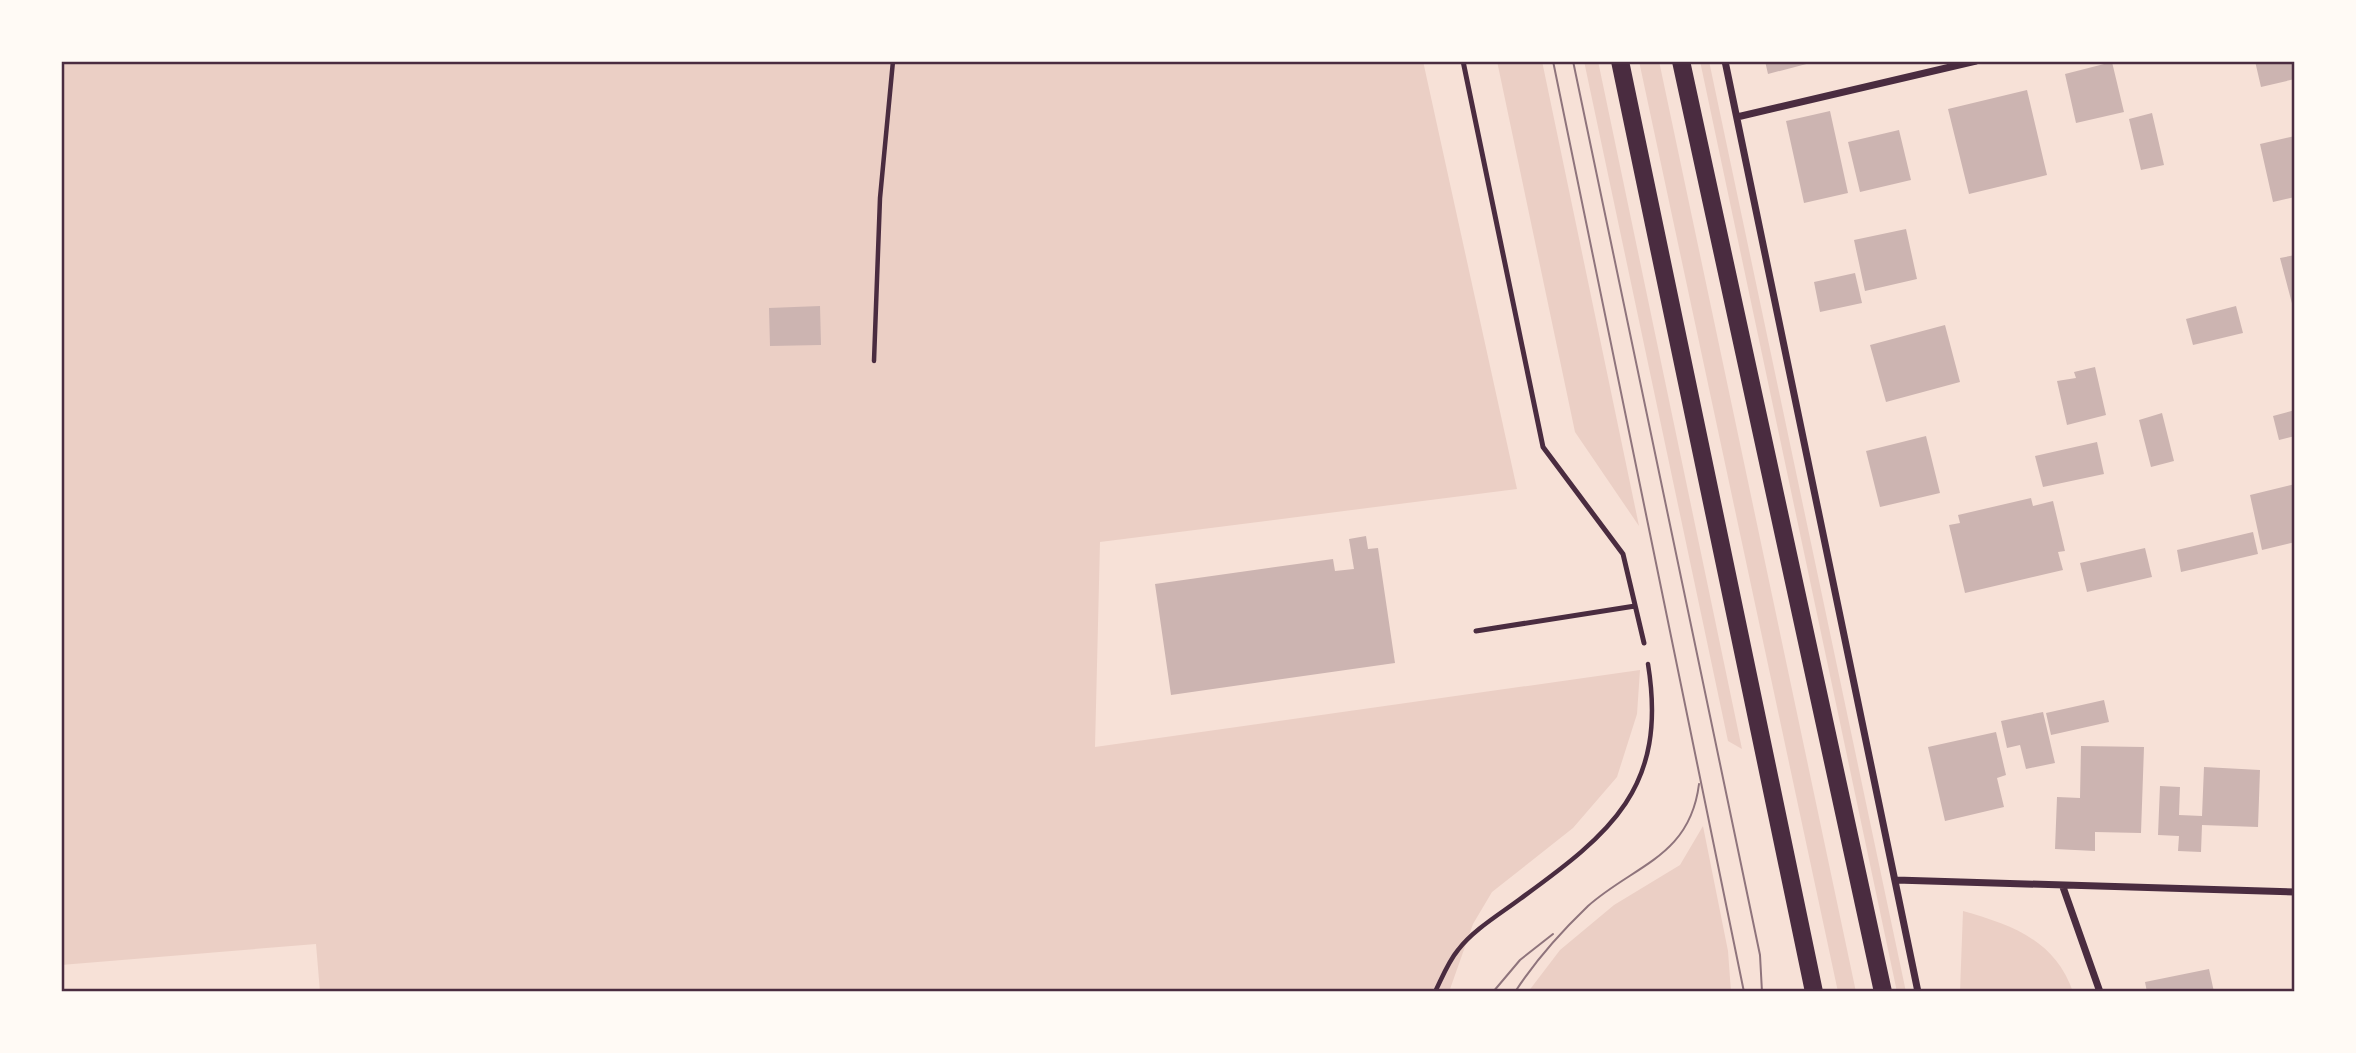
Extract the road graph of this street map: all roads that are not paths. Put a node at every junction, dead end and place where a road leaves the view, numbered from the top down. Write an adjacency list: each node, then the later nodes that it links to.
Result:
1 (1463, 61): 7 (lane)
2 (1620, 61): 13 (main road)
3 (1682, 61): 14 (main road)
4 (1725, 61): 6 (street)
5 (1976, 61): 6 (street)
6 (1737, 117): 10 (street)
7 (1635, 606): 8 (lane); 9 (lane)
8 (1476, 631)
9 (1644, 643)
10 (1896, 880): 11 (street); 15 (street)
11 (2063, 887): 12 (street); 16 (street)
12 (2295, 892)
13 (1814, 992)
14 (1883, 992)
15 (1919, 992)
16 (2100, 992)

